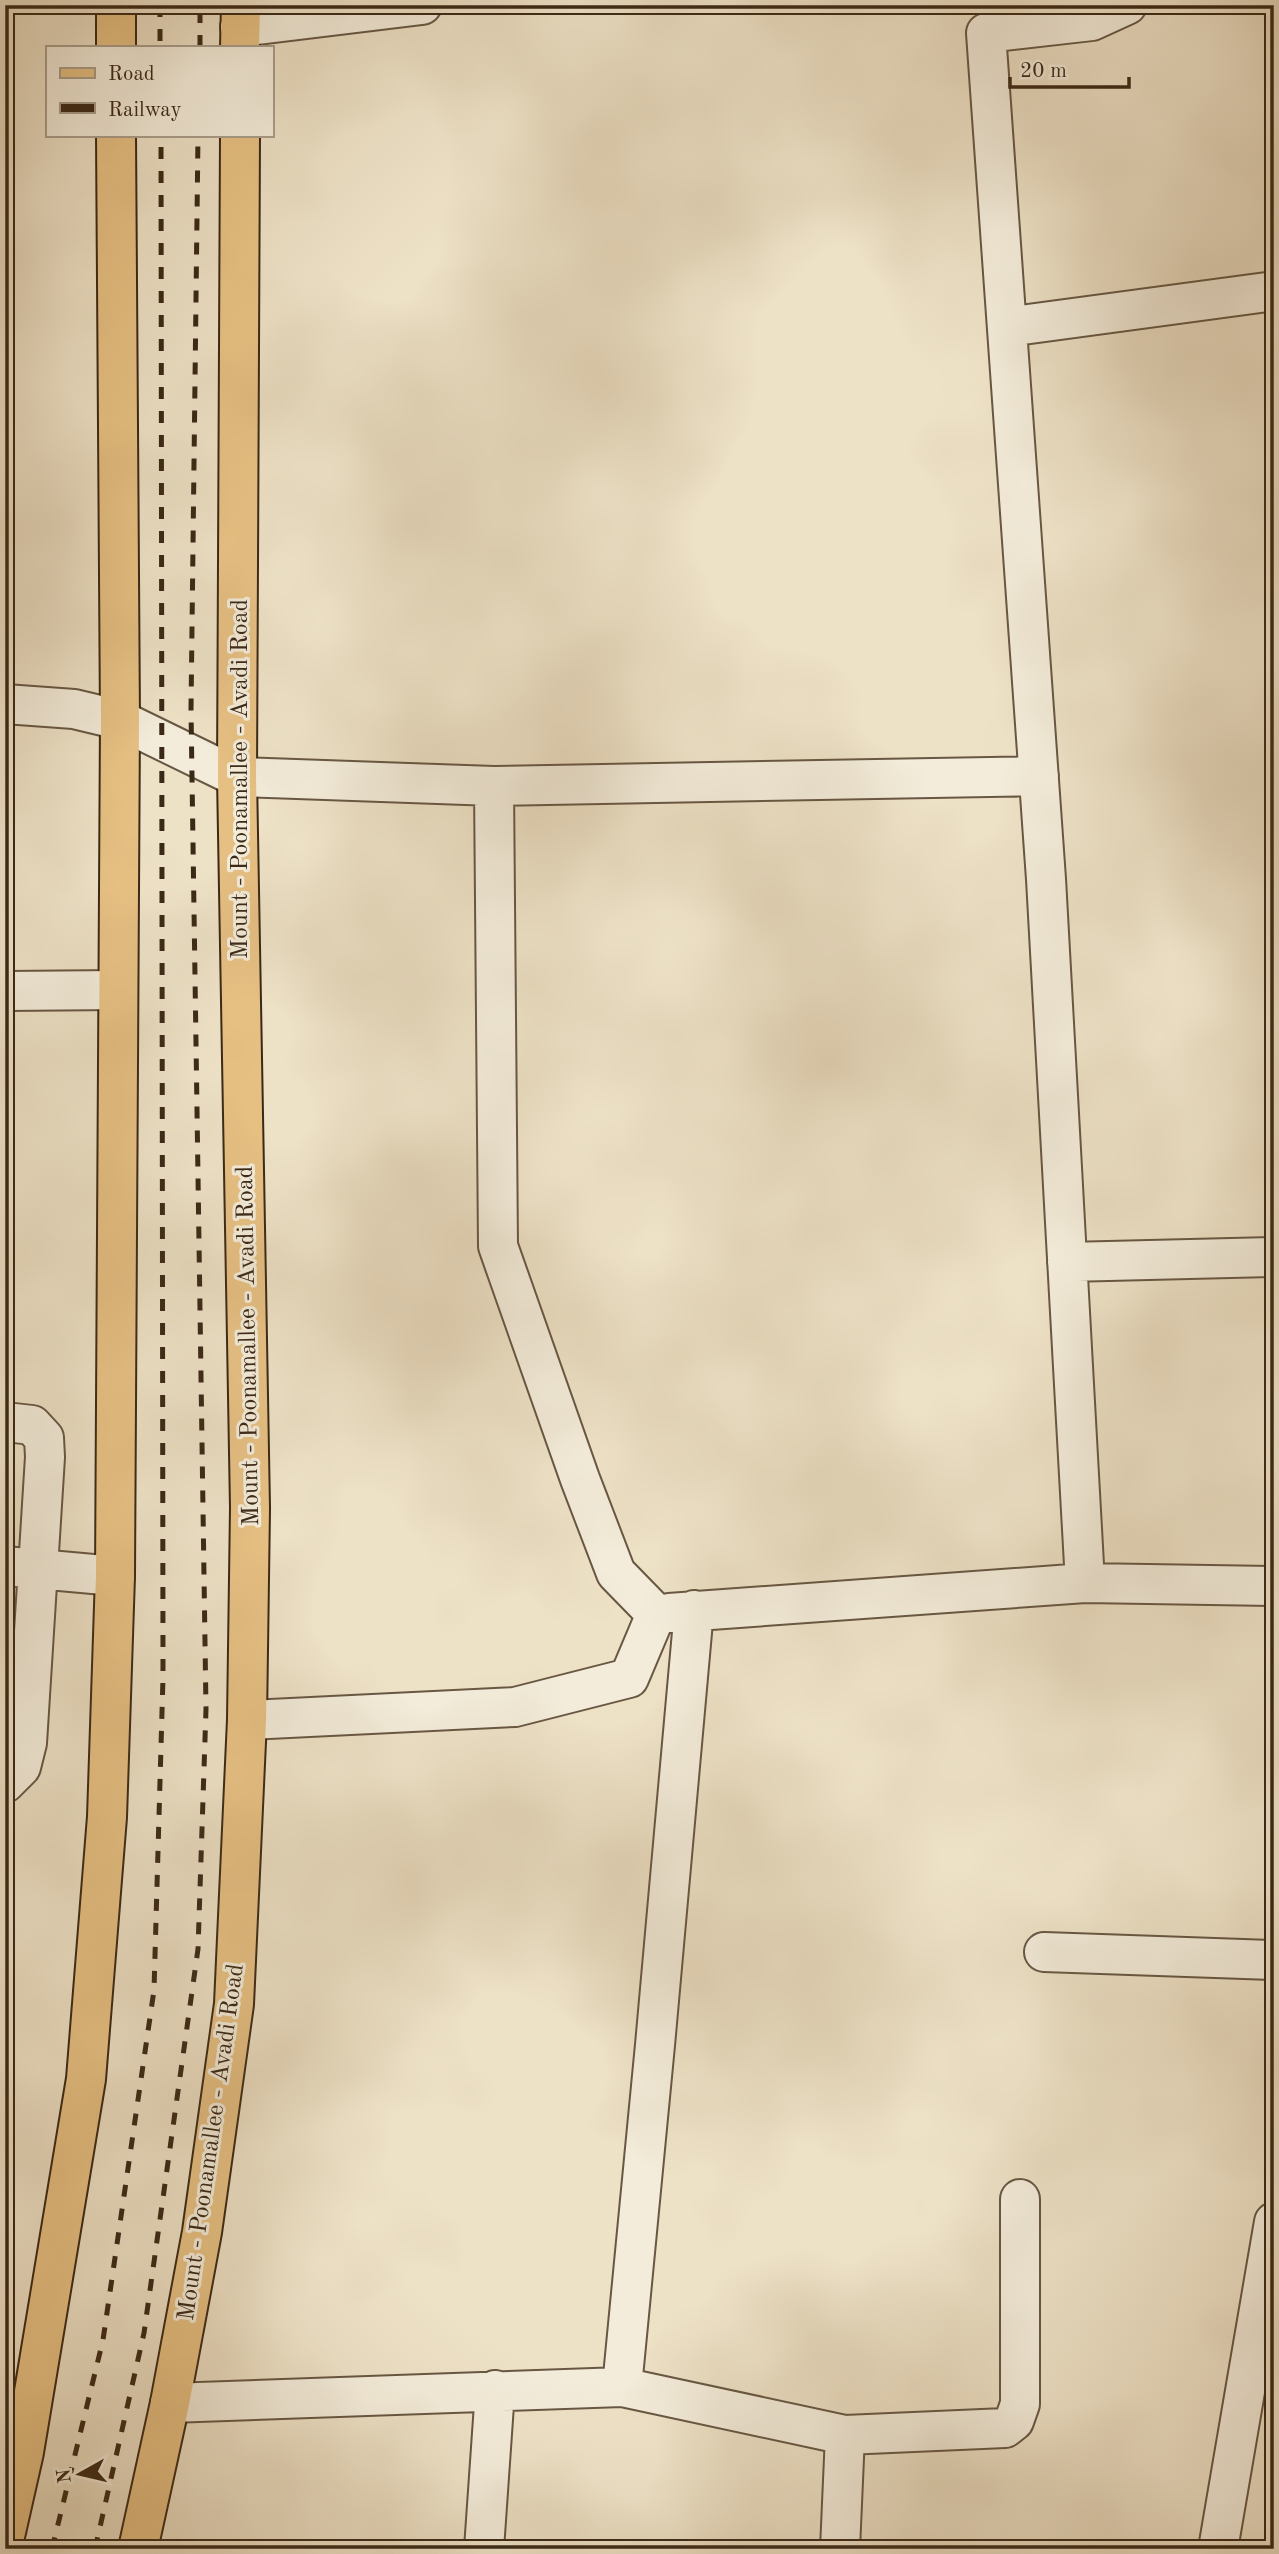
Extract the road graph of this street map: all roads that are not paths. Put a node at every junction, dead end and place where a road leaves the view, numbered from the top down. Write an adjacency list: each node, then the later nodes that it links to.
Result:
1 (116, 5): 5 (main road)
2 (422, 5): 4 (street)
3 (1127, 5): 9 (street)
4 (240, 26)
5 (116, 46)
6 (116, 136): 11 (main road)
7 (240, 136): 13 (main road, Mount - Poonamallee - Avadi Road)
8 (1274, 291): 9 (street)
9 (1007, 327): 12 (street)
10 (5, 704): 11 (street)
11 (120, 720): 13 (street); 15 (main road)
12 (1039, 776): 14 (street); 18 (street)
13 (237, 777): 14 (street); 26 (main road, Mount - Poonamallee - Avadi Road)
14 (494, 786): 25 (street)
15 (118, 990): 16 (street); 21 (main road)
16 (5, 991)
17 (1274, 1256): 18 (street)
18 (1067, 1262): 22 (street)
19 (5, 1422): 20 (street)
20 (22, 1567): 21 (street); 27 (street)
21 (115, 1576): 37 (main road)
22 (1085, 1583): 23 (street); 24 (street)
23 (1274, 1586)
24 (694, 1610): 25 (street); 32 (street)
25 (656, 1614): 26 (street)
26 (247, 1720): 34 (main road, Mount - Poonamallee - Avadi Road)
27 (5, 1783)
28 (1044, 1952): 29 (street)
29 (1274, 1960)
30 (1020, 2199): 36 (street)
31 (1274, 2222): 35 (street)
32 (622, 2387): 33 (street); 36 (street)
33 (495, 2390): 34 (street); 40 (street)
34 (170, 2403): 39 (main road, Mount - Poonamallee - Avadi Road)
35 (1258, 2420): 42 (street)
36 (845, 2435): 41 (street)
37 (14, 2451): 38 (main road)
38 (5, 2536)
39 (138, 2549)
40 (484, 2549)
41 (840, 2549)
42 (1218, 2549)

